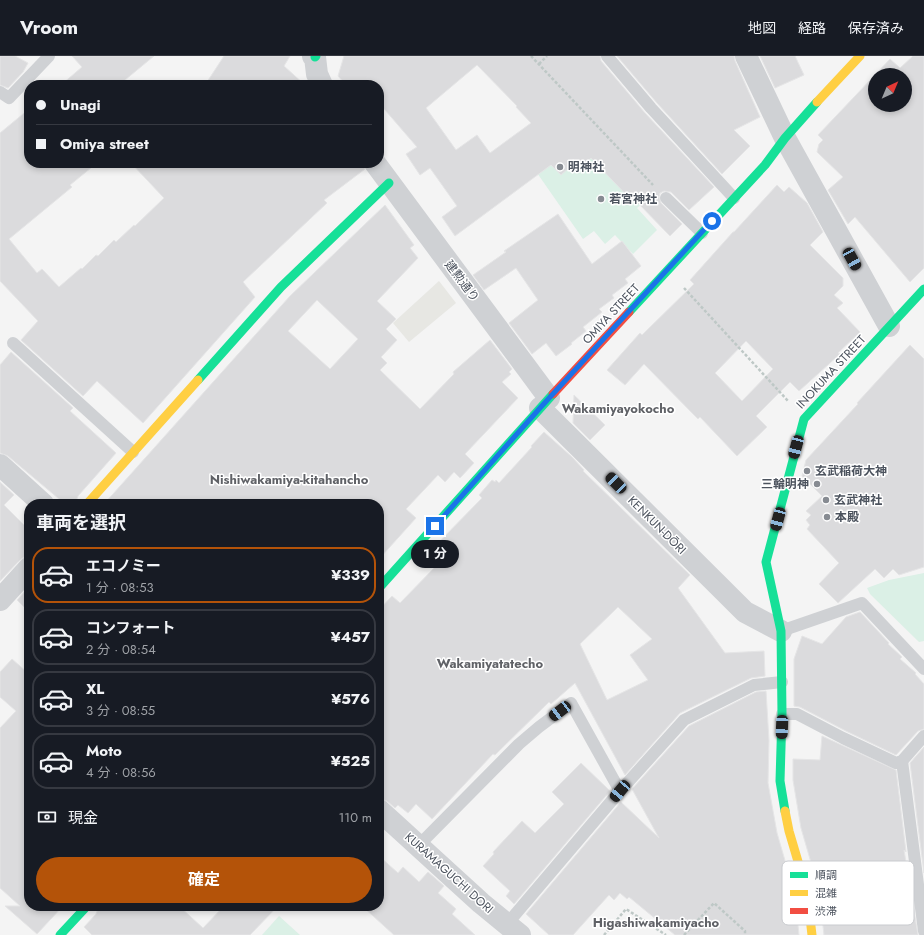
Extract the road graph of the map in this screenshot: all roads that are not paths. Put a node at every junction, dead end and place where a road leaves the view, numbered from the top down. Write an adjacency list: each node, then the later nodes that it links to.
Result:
1 (49, 56): 6 (lane)
2 (314, 56): 7 (street)
3 (607, 56): 14 (lane)
4 (746, 56): 10 (street)
5 (860, 56): 10 (street, OMIYA STREET)
6 (26, 80)
7 (320, 80)
8 (24, 82): 9 (lane)
9 (0, 92)
10 (785, 138): 14 (street, OMIYA STREET); 17 (street)
11 (378, 168): 12 (street, 建勲通り)
12 (389, 183): 19 (street, 建勲通り); 20 (street)
13 (666, 198): 15 (lane)
14 (734, 198): 15 (street, OMIYA STREET)
15 (702, 233): 19 (street, OMIYA STREET)
16 (924, 289): 17 (street, INOKUMA STREET)
17 (889, 326): 27 (street, INOKUMA STREET)
18 (13, 343): 20 (lane)
19 (545, 403): 25 (street, OMIYA STREET); 27 (street, KENKUN-DŌRI)
20 (134, 452): 23 (street)
21 (0, 465): 22 (street)
22 (37, 499)
23 (92, 499)
24 (24, 574): 26 (street)
25 (384, 582)
26 (0, 600)
27 (781, 631): 28 (lane); 29 (street, INOKUMA STREET)
28 (924, 668)
29 (782, 682): 30 (street, INOKUMA STREET); 33 (lane)
30 (782, 714): 32 (lane); 36 (street, INOKUMA STREET)
31 (924, 736): 32 (lane)
32 (902, 761): 37 (lane)
33 (620, 791): 35 (lane); 40 (lane)
34 (384, 815): 35 (street, KURAMAGUCHI DORI)
35 (418, 846): 40 (street, KURAMAGUCHI DORI)
36 (798, 861)
37 (922, 903): 41 (lane)
38 (82, 911): 42 (street)
39 (811, 925): 43 (street, INOKUMA STREET)
40 (513, 930)
41 (924, 931)
42 (60, 935)
43 (812, 935)

